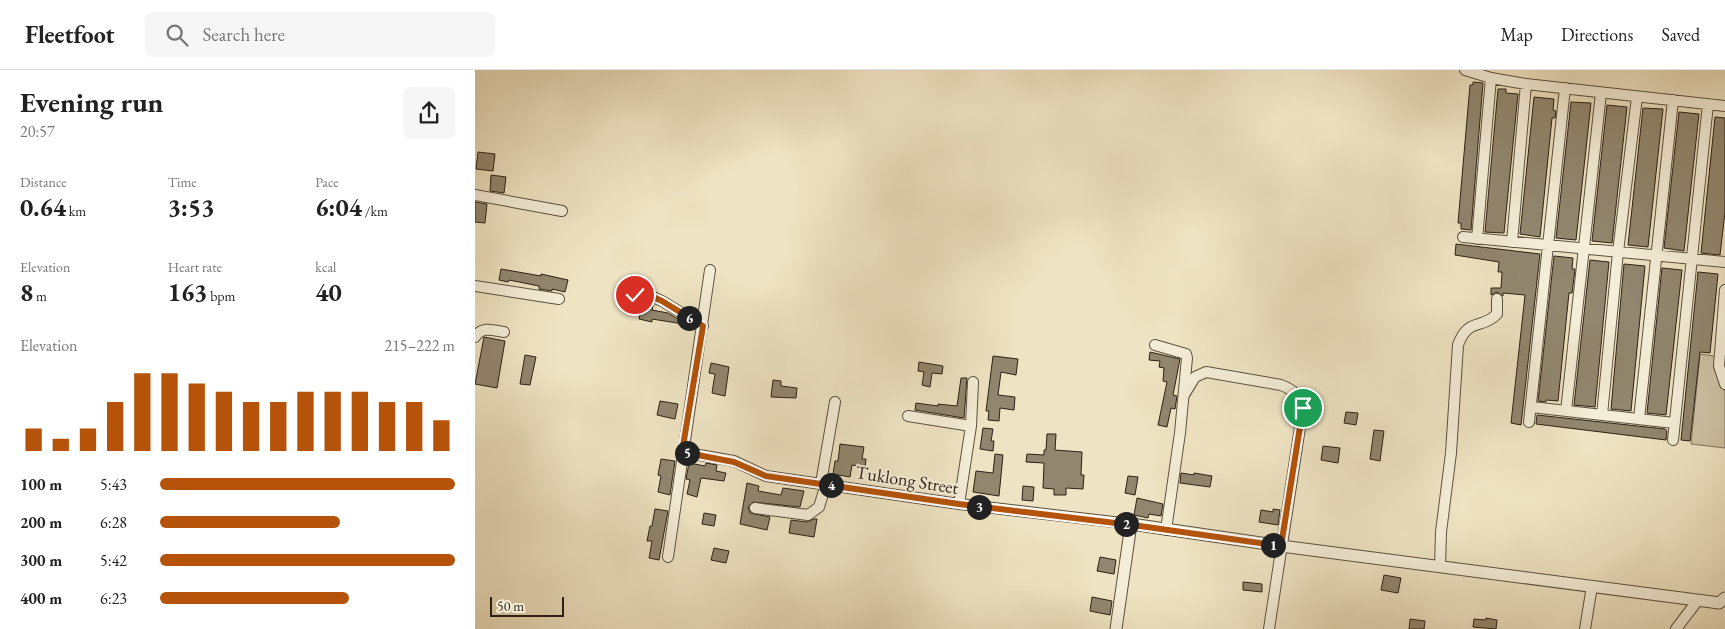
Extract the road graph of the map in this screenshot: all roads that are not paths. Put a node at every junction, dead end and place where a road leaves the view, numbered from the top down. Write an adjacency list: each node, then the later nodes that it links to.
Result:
1 (1465, 70): 2 (street)
2 (1491, 78): 3 (street); 13 (street)
3 (1526, 84): 4 (street); 14 (street)
4 (1565, 88): 5 (street); 15 (street)
5 (1601, 92): 6 (street); 16 (street)
6 (1637, 96): 7 (street); 17 (street)
7 (1673, 100): 8 (street); 18 (street)
8 (1708, 104): 9 (street); 19 (street)
9 (1725, 106)
10 (475, 195): 11 (street)
11 (561, 211)
12 (1463, 237): 13 (street)
13 (1477, 238): 14 (street)
14 (1512, 242): 15 (street)
15 (1549, 245): 16 (street); 35 (street)
16 (1585, 249): 17 (street); 36 (street)
17 (1619, 252): 18 (street); 37 (street)
18 (1656, 256): 19 (street); 39 (street)
19 (1692, 259): 20 (street); 41 (street)
20 (1725, 262)
21 (710, 270): 27 (street)
22 (475, 286): 25 (street)
23 (1725, 291): 31 (street)
24 (635, 295): 27 (street)
25 (559, 299)
26 (1497, 299): 52 (street)
27 (703, 326): 44 (street)
28 (503, 332): 29 (street)
29 (475, 337)
30 (1155, 345): 33 (street)
31 (1724, 379)
32 (973, 382): 42 (street)
33 (1184, 394): 49 (street); 50 (street)
34 (835, 402): 45 (street)
35 (1531, 407): 36 (street); 40 (street)
36 (1566, 411): 37 (street)
37 (1602, 415): 39 (street)
38 (908, 416): 42 (street)
39 (1639, 419): 41 (street)
40 (1529, 422)
41 (1674, 423): 43 (street)
42 (971, 426): 46 (street)
43 (1673, 440)
44 (682, 452): 45 (street, Tuklong Street); 51 (street)
45 (824, 484): 46 (street, Tuklong Street); 47 (street)
46 (959, 504): 48 (street, Tuklong Street)
47 (755, 508)
48 (1131, 524): 49 (street); 56 (street)
49 (1166, 530): 50 (street)
50 (1281, 546): 52 (street); 57 (street)
51 (668, 557)
52 (1440, 566): 53 (street)
53 (1592, 586): 55 (street); 58 (street)
54 (1725, 598): 55 (street)
55 (1698, 600): 59 (street)
56 (1116, 629)
57 (1269, 629)
58 (1585, 629)
59 (1676, 629)

